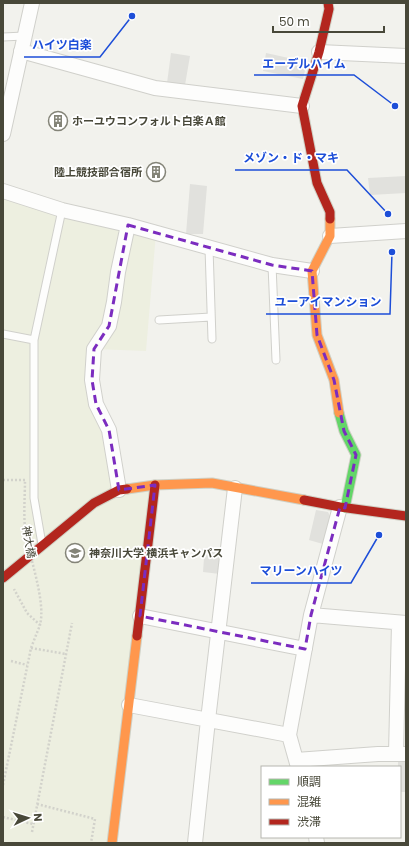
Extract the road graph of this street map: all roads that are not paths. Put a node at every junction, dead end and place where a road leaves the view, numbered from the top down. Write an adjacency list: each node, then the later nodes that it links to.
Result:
1 (32, 3): 3 (street)
2 (328, 3): 6 (street)
3 (24, 36): 4 (lane); 5 (street)
4 (3, 37)
5 (21, 51): 8 (street); 9 (street)
6 (319, 52): 7 (street); 8 (street)
7 (406, 56)
8 (302, 106): 15 (street)
9 (5, 117): 10 (street)
10 (3, 134)
11 (3, 191): 12 (street)
12 (62, 210): 13 (street); 23 (lane)
13 (128, 225): 16 (street); 27 (street)
14 (406, 231): 15 (street)
15 (330, 236): 18 (street)
16 (208, 248): 17 (street); 19 (lane)
17 (272, 265): 18 (street); 24 (lane)
18 (312, 271): 28 (street)
19 (211, 317): 20 (lane); 22 (lane)
20 (159, 320)
21 (3, 334): 23 (lane)
22 (212, 339)
23 (34, 340): 30 (lane)
24 (276, 360)
25 (155, 485): 26 (street); 27 (street); 33 (street)
26 (236, 488): 28 (street); 35 (street)
27 (119, 490): 30 (street)
28 (342, 508): 29 (street); 32 (street)
29 (406, 516)
30 (43, 546): 31 (street)
31 (5, 577)
32 (311, 615): 34 (street); 36 (street)
33 (140, 616): 35 (street); 37 (street)
34 (402, 623): 40 (street)
35 (218, 632): 36 (street); 38 (street)
36 (305, 650): 39 (street)
37 (129, 705): 38 (street); 42 (street)
38 (208, 720): 39 (street); 43 (street)
39 (289, 735): 41 (street)
40 (401, 754): 41 (street)
41 (297, 764)
42 (112, 843)
43 (195, 843)

